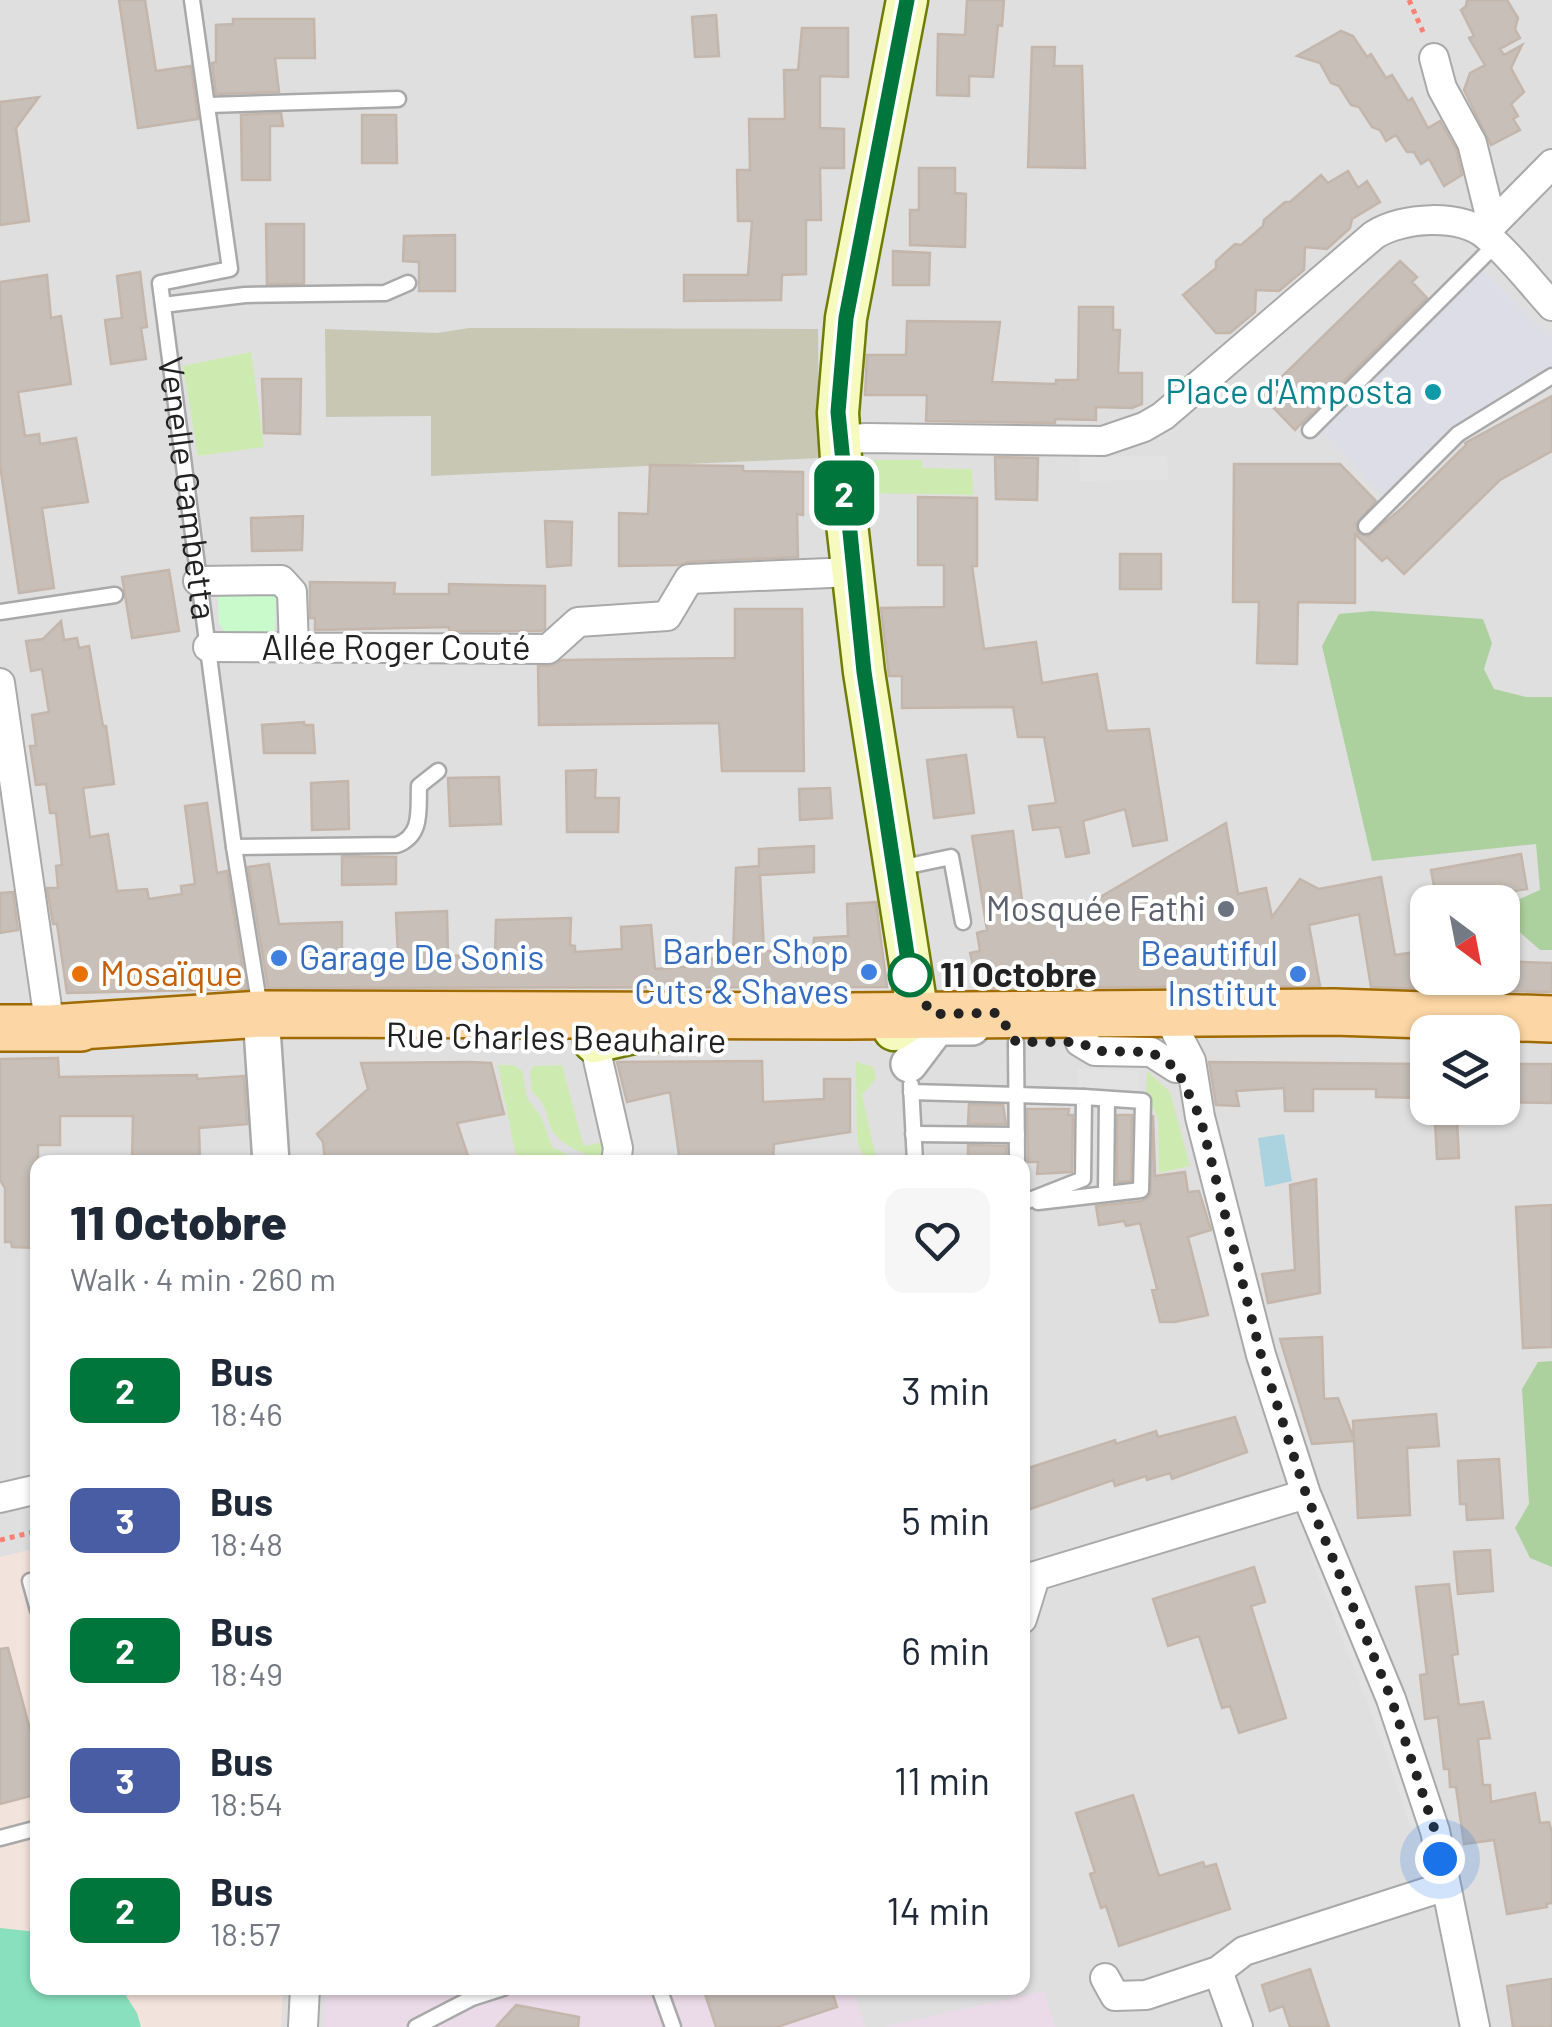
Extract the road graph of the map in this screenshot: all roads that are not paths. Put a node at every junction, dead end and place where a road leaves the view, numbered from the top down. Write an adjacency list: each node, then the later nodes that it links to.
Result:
1 (192, 0): 5 (lane, Venelle Gambetta)
2 (906, 0): 13 (main road)
3 (1434, 58): 7 (street)
4 (398, 98): 5 (lane)
5 (208, 104): 9 (lane, Venelle Gambetta)
6 (1552, 164): 7 (street)
7 (1490, 234): 10 (street); 12 (lane); 13 (street)
8 (408, 283): 9 (lane)
9 (164, 305): 16 (lane, Venelle Gambetta)
10 (1552, 306)
11 (1552, 376): 14 (lane)
12 (1310, 430)
13 (839, 440): 15 (main road)
14 (1366, 526)
15 (853, 572): 20 (street, Allée Roger Couté); 24 (main road)
16 (198, 581): 19 (lane, Venelle Gambetta); 20 (street)
17 (115, 595): 18 (lane)
18 (0, 612)
19 (208, 647): 20 (street, Allée Roger Couté); 23 (lane, Venelle Gambetta)
20 (294, 647)
21 (0, 684): 29 (street)
22 (438, 771): 23 (lane)
23 (234, 847): 31 (lane, Venelle Gambetta)
24 (894, 869): 25 (lane); 30 (main road)
25 (963, 922)
26 (1552, 1019): 35 (main road)
27 (1029, 1027): 30 (main road); 35 (main road); 37 (lane)
28 (0, 1028): 29 (main road)
29 (50, 1028): 31 (main road)
30 (904, 1033): 31 (main road); 36 (main road, Rue Charles Beauhaire); 36 (main road); 37 (lane); 40 (lane)
31 (272, 1036): 36 (main road, Rue Charles Beauhaire); 42 (street)
32 (1552, 1038): 34 (main road)
33 (1410, 1039): 35 (main road)
34 (1520, 1039)
35 (1187, 1041): 50 (street)
36 (594, 1042): 43 (street)
37 (1017, 1096): 38 (lane); 41 (lane)
38 (1084, 1098): 39 (lane); 47 (lane)
39 (1108, 1099): 46 (lane); 46 (lane)
40 (913, 1134): 41 (lane); 44 (lane)
41 (1017, 1135): 45 (lane)
42 (271, 1155)
43 (617, 1155)
44 (914, 1155)
45 (1017, 1155)
46 (1106, 1194): 48 (lane)
47 (1030, 1201)
48 (1030, 1203)
49 (30, 1491): 51 (street)
50 (1306, 1494): 52 (street); 55 (street)
51 (0, 1498)
52 (1030, 1578)
53 (30, 1830): 54 (lane)
54 (0, 1838)
55 (1446, 1886): 56 (street); 65 (street)
56 (1218, 1971): 57 (street); 64 (street)
57 (1105, 1978)
58 (306, 1995): 61 (street)
59 (481, 1995): 62 (lane)
60 (661, 1995): 63 (lane)
61 (304, 2027)
62 (416, 2027)
63 (672, 2027)
64 (1238, 2027)
65 (1475, 2027)

